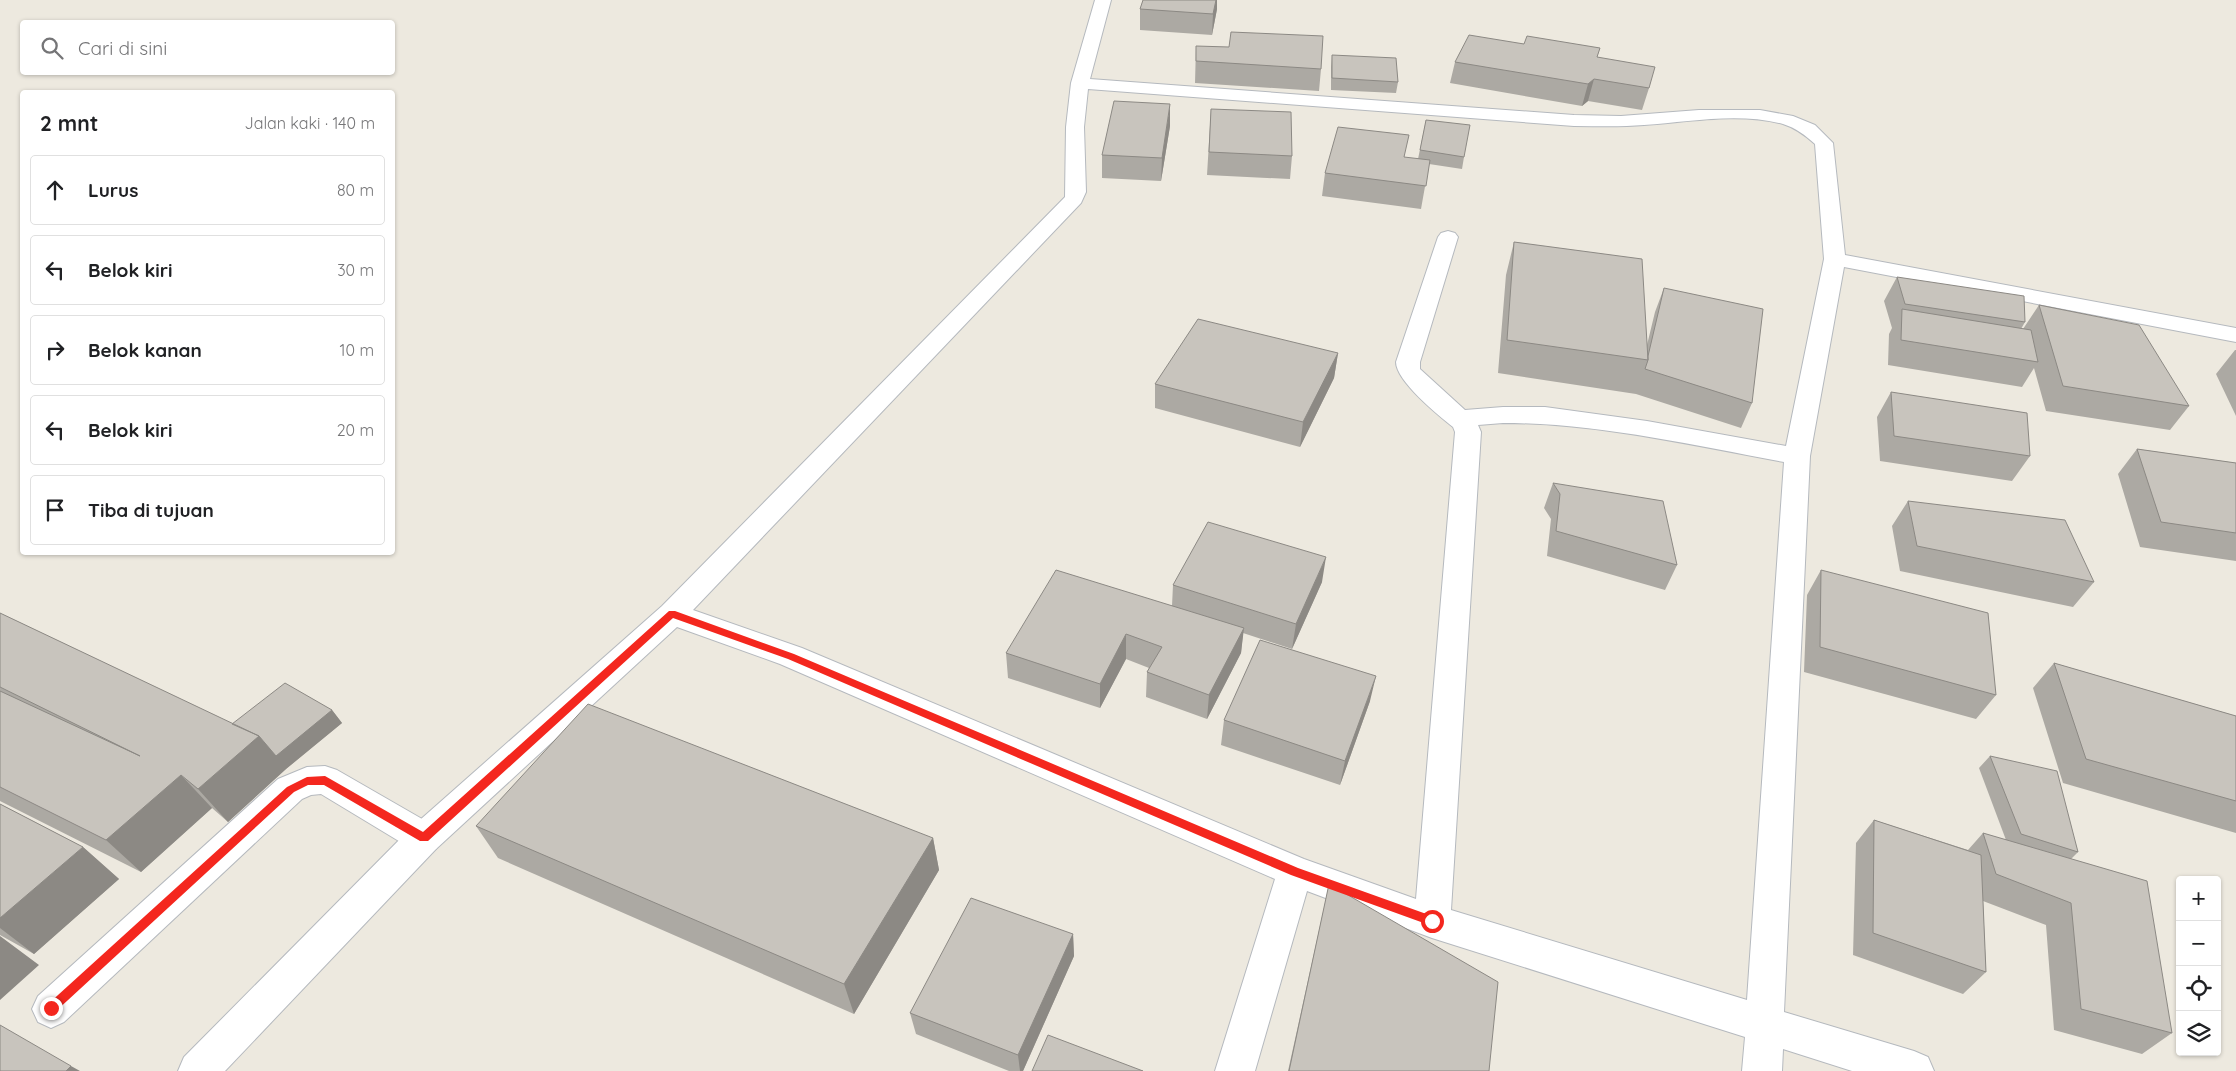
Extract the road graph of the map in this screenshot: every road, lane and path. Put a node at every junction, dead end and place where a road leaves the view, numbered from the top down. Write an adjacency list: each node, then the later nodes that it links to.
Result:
1 (1103, 0): 2 (street)
2 (1080, 83): 4 (street); 8 (street)
3 (1448, 237): 6 (street)
4 (1835, 259): 5 (street); 7 (street)
5 (2236, 335)
6 (1459, 419): 7 (street); 11 (street)
7 (1797, 456): 13 (street)
8 (672, 614): 9 (street); 10 (street)
9 (424, 838): 12 (street); 14 (street)
10 (1295, 871): 11 (street); 15 (street)
11 (1432, 921): 13 (street)
12 (51, 1008)
13 (1765, 1025): 16 (street); 17 (street)
14 (198, 1071)
15 (1235, 1071)
16 (1762, 1071)
17 (1914, 1071)

